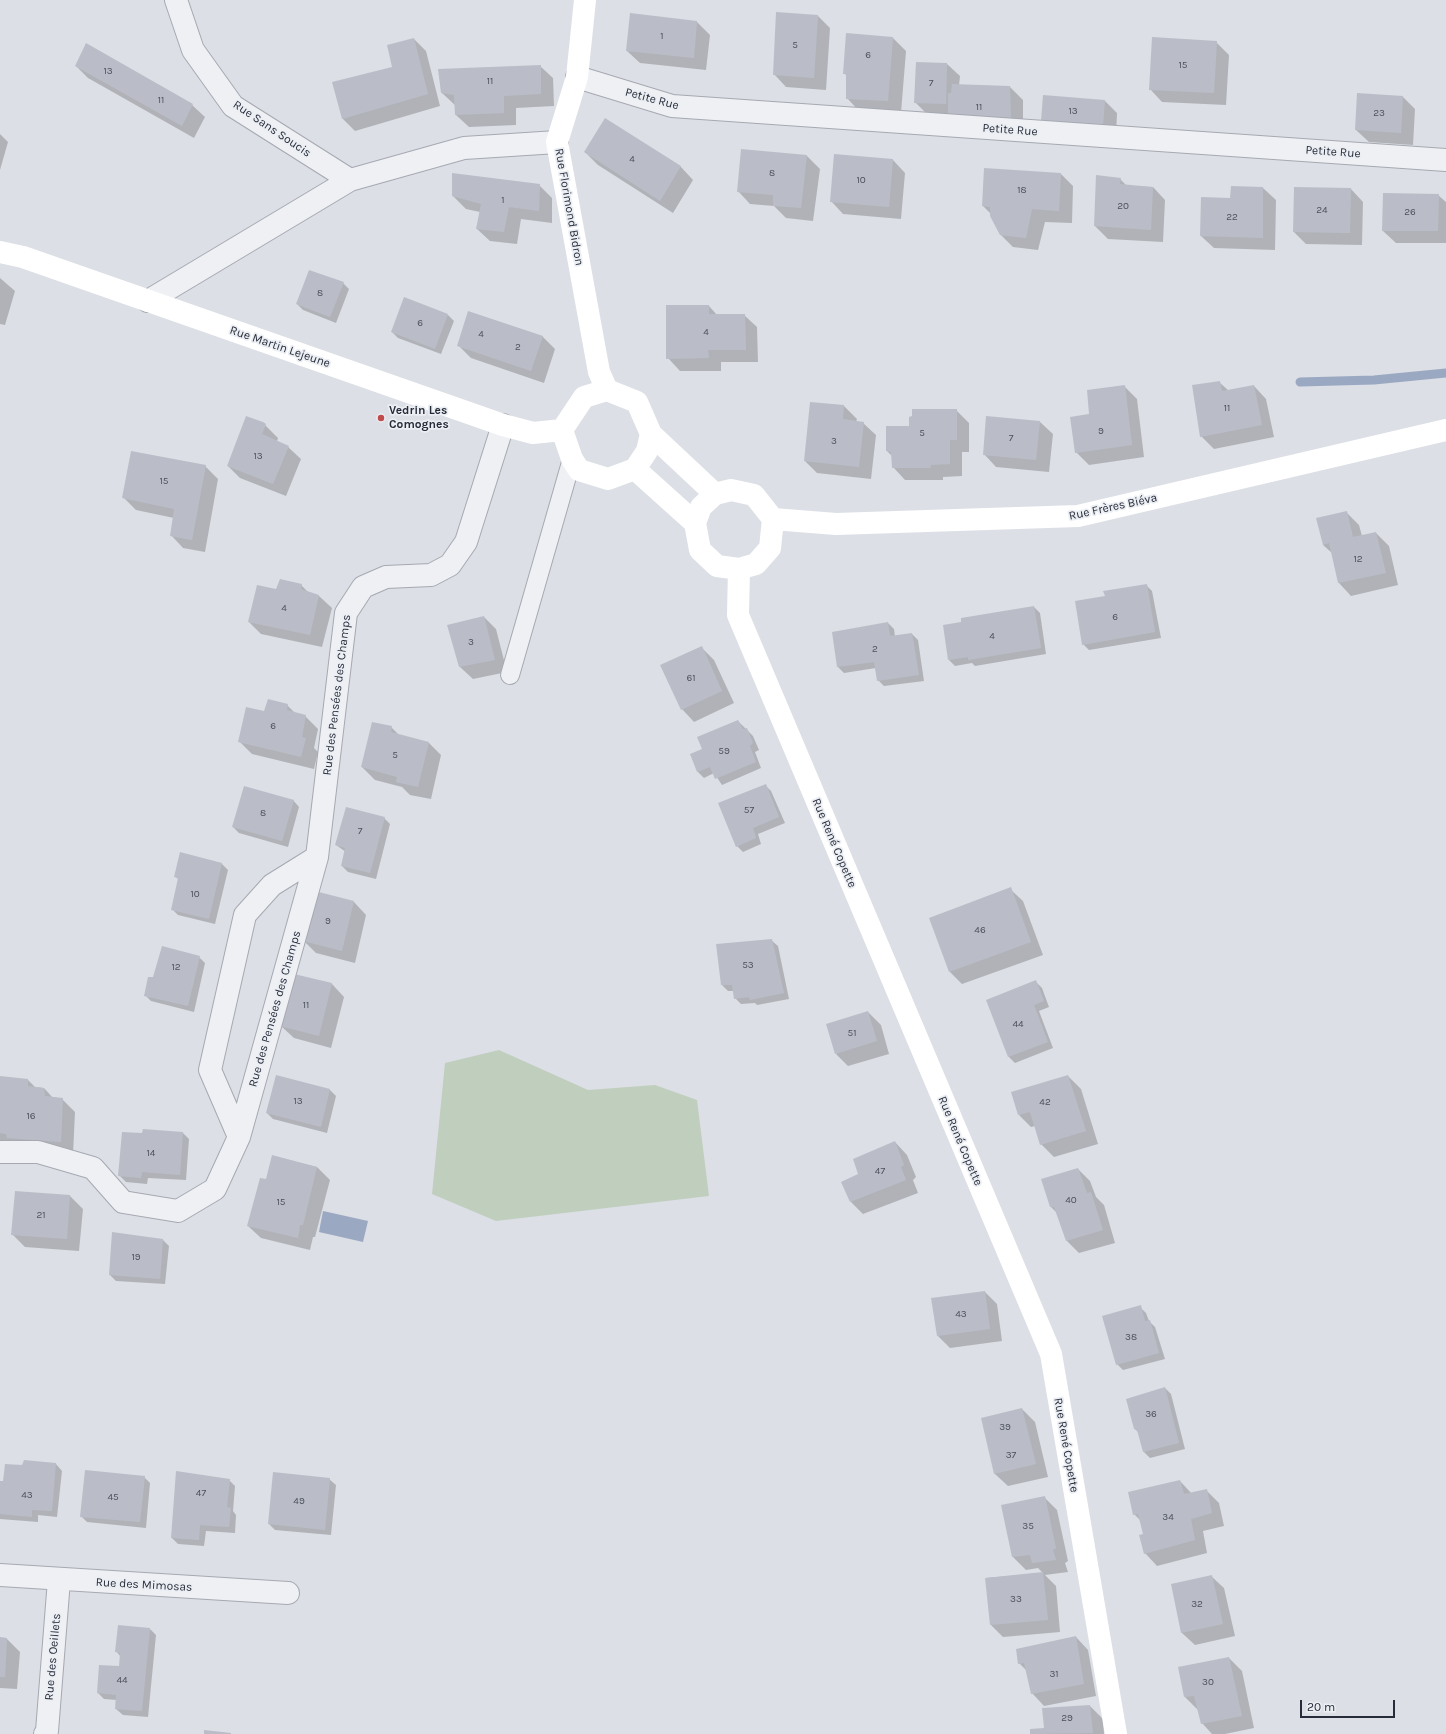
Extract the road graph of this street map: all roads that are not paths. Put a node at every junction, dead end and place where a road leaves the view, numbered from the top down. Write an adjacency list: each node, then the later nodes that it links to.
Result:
1 (176, 0): 6 (street, Rue Sans Soucis)
2 (585, 0): 3 (street, Rue Florimond Bidron)
3 (578, 77): 4 (street, Rue Florimond Bidron); 5 (street, Petite Rue)
4 (557, 142): 6 (street); 9 (street, Rue Florimond Bidron)
5 (1446, 160)
6 (350, 180): 8 (street)
7 (0, 252): 8 (street, Rue Martin Lejeune)
8 (148, 301): 10 (street, Rue Martin Lejeune)
9 (607, 390): 11 (street); 13 (street)
10 (503, 425): 11 (street, Rue Martin Lejeune); 21 (street, Rue des Pensées des Champs)
11 (562, 430): 14 (street)
12 (1446, 430): 17 (street, Rue Frères Biéva)
13 (650, 434): 15 (street); 16 (street)
14 (572, 459): 15 (street); 20 (lane)
15 (635, 469): 18 (street)
16 (715, 494): 17 (street); 18 (street)
17 (773, 518): 19 (street)
18 (695, 523): 19 (street)
19 (739, 570): 28 (street, Rue René Copette)
20 (510, 675)
21 (317, 857): 22 (street, Rue des Pensées des Champs); 22 (street)
22 (239, 1137): 23 (street, Rue des Pensées des Champs)
23 (0, 1152)
24 (0, 1575): 25 (street, Rue des Mimosas)
25 (59, 1580): 26 (street, Rue des Mimosas); 27 (street, Rue des Oeillets)
26 (288, 1593)
27 (45, 1734)
28 (1116, 1734)

